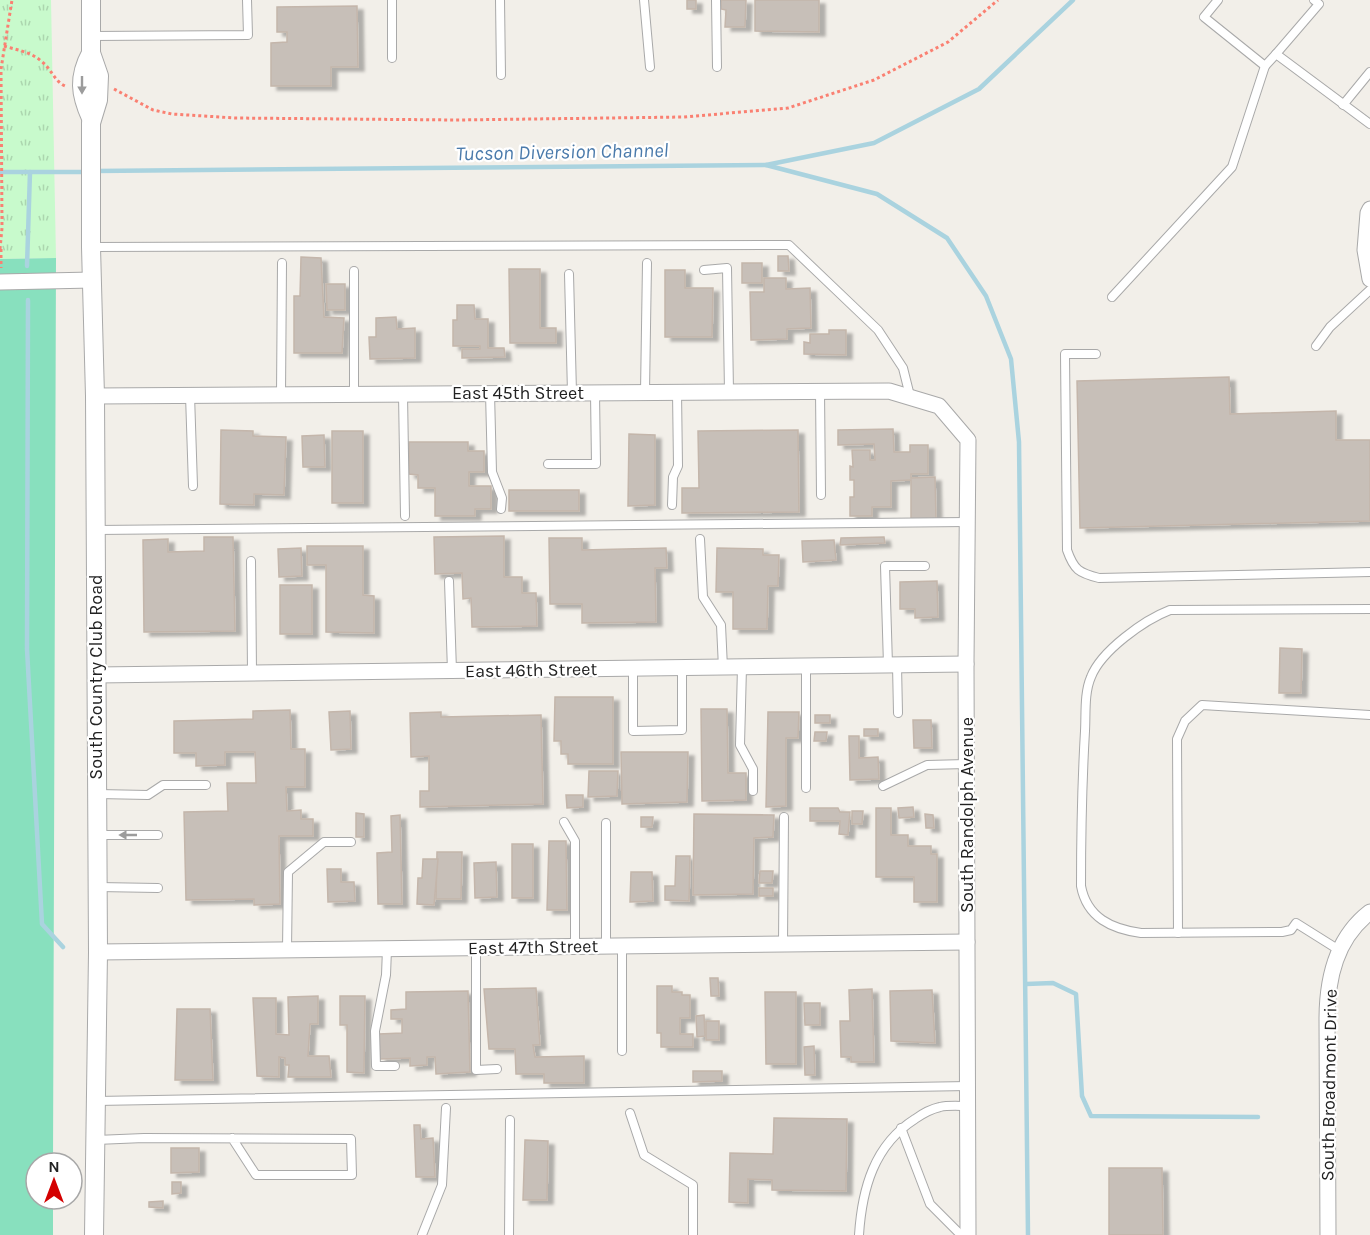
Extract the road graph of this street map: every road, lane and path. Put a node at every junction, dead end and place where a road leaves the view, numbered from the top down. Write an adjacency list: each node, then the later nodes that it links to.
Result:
1 (12, 0): 12 (path)
2 (91, 0): 11 (street, South Country Club Road)
3 (247, 0): 11 (lane)
4 (392, 0): 14 (lane)
5 (500, 0): 19 (lane)
6 (644, 0): 16 (lane)
7 (716, 0): 17 (lane)
8 (998, 0): 21 (path)
9 (1218, 0): 15 (lane)
10 (1314, 0): 13 (lane)
11 (91, 44): 26 (street, South Country Club Road)
12 (4, 46): 20 (path); 23 (path)
13 (1276, 54): 15 (lane); 22 (lane)
14 (392, 58)
15 (1265, 66): 37 (lane)
16 (650, 67)
17 (717, 67)
18 (1370, 72): 22 (lane)
19 (501, 75)
20 (72, 86)
21 (110, 88)
22 (1343, 105): 24 (lane)
23 (1, 109): 27 (path)
24 (1370, 124)
25 (1370, 209): 33 (street)
26 (91, 238): 34 (street, South Country Club Road); 52 (lane)
27 (0, 249)
28 (282, 263): 47 (lane)
29 (647, 263): 41 (lane)
30 (704, 270): 43 (lane)
31 (354, 271): 48 (lane)
32 (569, 274): 45 (lane)
33 (1370, 279)
34 (92, 280): 35 (street); 51 (street, South Country Club Road)
35 (0, 282)
36 (1370, 290): 38 (lane)
37 (1112, 297)
38 (1316, 346)
39 (1096, 354): 65 (lane)
40 (820, 391): 43 (street, East 45th Street); 52 (street, East 45th Street); 56 (lane)
41 (645, 392): 42 (street, East 45th Street); 46 (street, East 45th Street)
42 (677, 392): 43 (street, East 45th Street); 57 (lane)
43 (729, 392)
44 (490, 393): 45 (street, East 45th Street); 49 (street, East 45th Street); 58 (lane)
45 (572, 393): 46 (street, East 45th Street)
46 (595, 393): 54 (lane)
47 (281, 394): 48 (street, East 45th Street); 50 (street, East 45th Street)
48 (354, 394): 49 (street, East 45th Street)
49 (403, 394): 59 (lane)
50 (190, 395): 51 (street, East 45th Street); 55 (lane)
51 (95, 396): 61 (street, South Country Club Road)
52 (910, 398): 53 (street, East 45th Street)
53 (939, 406): 60 (street, South Randolph Avenue)
54 (548, 464)
55 (193, 486)
56 (821, 495)
57 (672, 505)
58 (501, 509)
59 (405, 516)
60 (967, 522): 61 (lane); 68 (street, South Randolph Avenue)
61 (96, 530): 77 (street, South Country Club Road)
62 (700, 539): 73 (lane)
63 (251, 561): 76 (lane)
64 (925, 566): 69 (lane)
65 (1370, 573)
66 (449, 582): 75 (lane)
67 (1370, 609): 95 (lane)
68 (966, 664): 69 (street, East 46th Street); 80 (street, South Randolph Avenue)
69 (893, 665): 70 (street, East 46th Street); 78 (lane)
70 (806, 666): 71 (street, East 46th Street); 83 (lane)
71 (742, 667): 73 (street, East 46th Street); 84 (lane)
72 (682, 668): 73 (street, East 46th Street); 74 (street, East 46th Street); 74 (lane)
73 (723, 668)
74 (633, 669): 75 (street, East 46th Street)
75 (452, 671): 76 (street, East 46th Street)
76 (252, 673): 77 (street, East 46th Street)
77 (96, 675): 85 (street, South Country Club Road)
78 (898, 713)
79 (1370, 715): 95 (lane)
80 (966, 764): 82 (lane); 96 (street, South Randolph Avenue)
81 (206, 785): 85 (lane)
82 (883, 786)
83 (806, 788)
84 (753, 791)
85 (97, 794): 89 (street, South Country Club Road)
86 (784, 817): 97 (lane)
87 (564, 822): 98 (lane)
88 (606, 823): 99 (lane)
89 (97, 835): 90 (lane, one-way to 89); 92 (street, South Country Club Road)
90 (158, 836)
91 (351, 842): 103 (lane)
92 (98, 887): 93 (lane); 105 (street, South Country Club Road)
93 (158, 888)
94 (1370, 912): 104 (street, South Broadmont Drive)
95 (1178, 933): 104 (lane)
96 (967, 942): 97 (street, East 47th Street); 109 (street, South Randolph Avenue)
97 (783, 944): 100 (street, East 47th Street)
98 (575, 946): 99 (street, East 47th Street); 101 (street, East 47th Street)
99 (606, 946): 100 (street, East 47th Street)
100 (622, 946): 106 (lane)
101 (476, 948): 102 (street, East 47th Street); 108 (lane)
102 (387, 949): 103 (street, East 47th Street); 107 (lane)
103 (287, 950): 105 (street, East 47th Street)
104 (1339, 950): 125 (street, South Broadmont Drive)
105 (98, 952): 110 (street, South Country Club Road)
106 (622, 1051)
107 (395, 1066)
108 (497, 1069)
109 (968, 1086): 110 (lane); 111 (street, South Randolph Avenue)
110 (96, 1101): 117 (street, South Country Club Road)
111 (968, 1106): 115 (lane); 124 (street, South Randolph Avenue)
112 (446, 1108): 119 (lane)
113 (630, 1113): 121 (lane)
114 (510, 1120): 120 (lane)
115 (902, 1128): 122 (lane); 123 (lane)
116 (232, 1138): 116 (lane); 117 (lane)
117 (96, 1140): 118 (street, South Country Club Road)
118 (94, 1235)
119 (422, 1235)
120 (509, 1235)
121 (693, 1235)
122 (859, 1235)
123 (961, 1235)
124 (968, 1235)
125 (1328, 1235)

